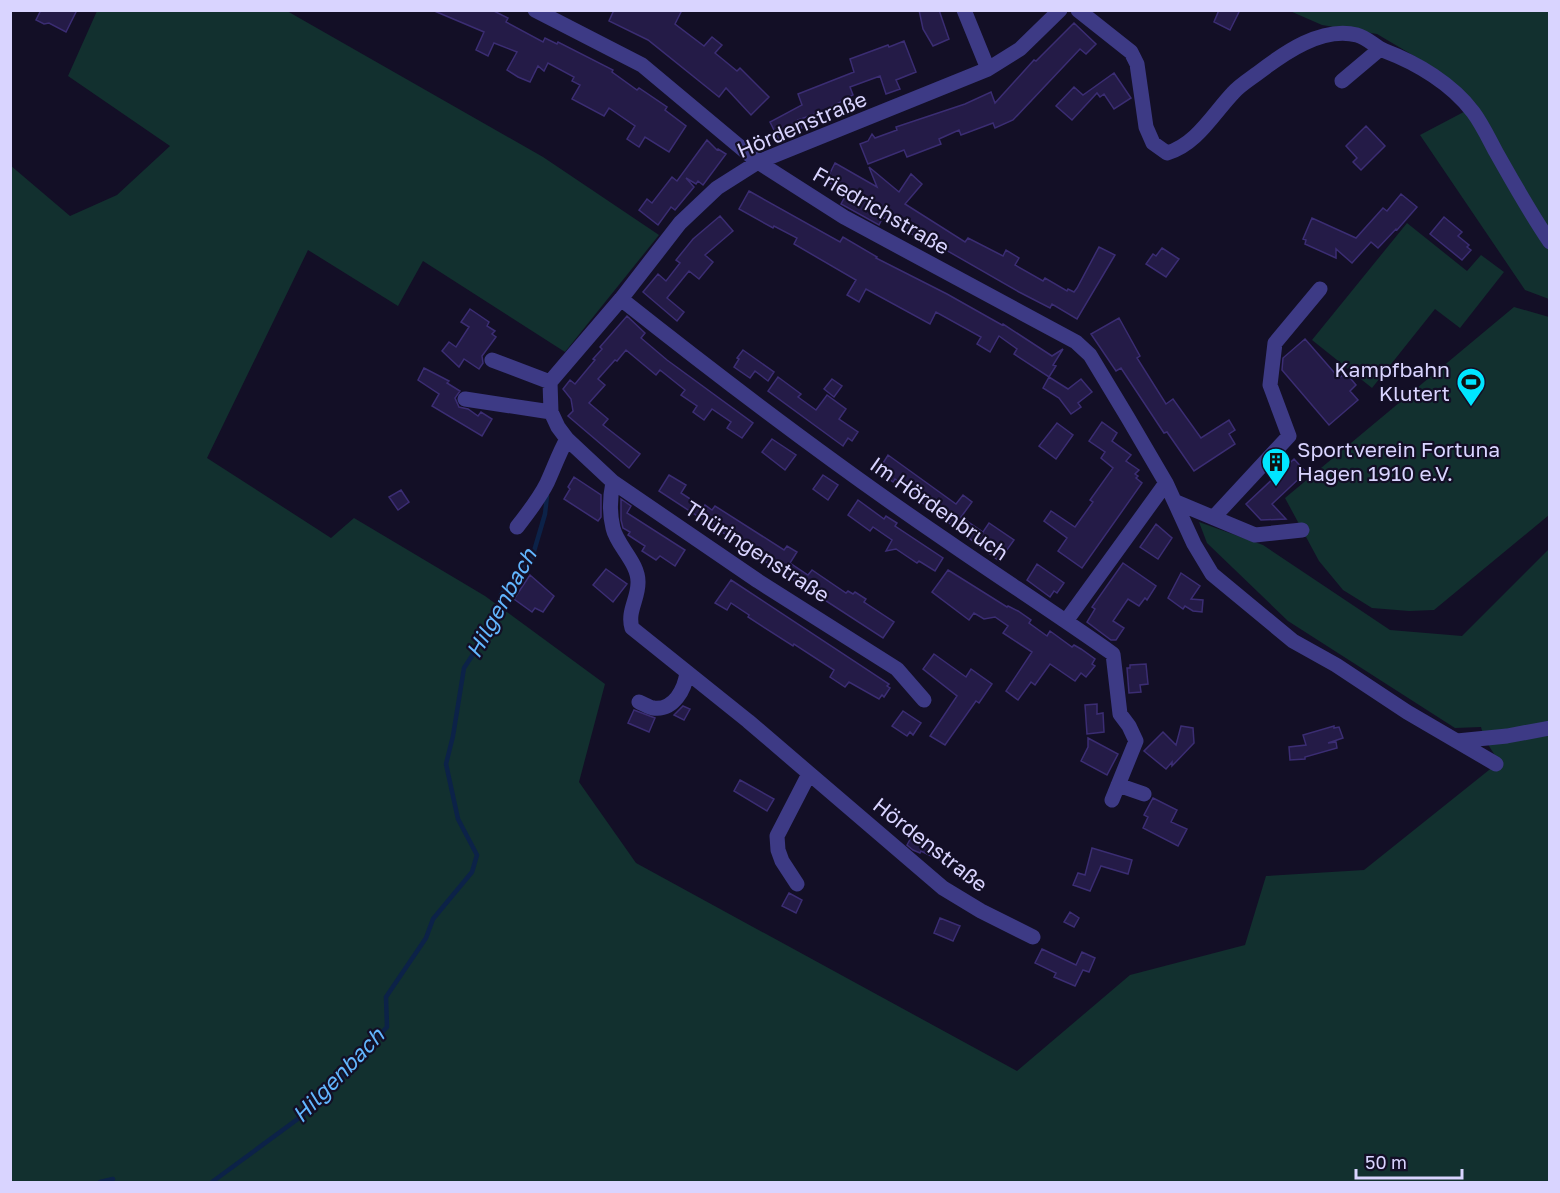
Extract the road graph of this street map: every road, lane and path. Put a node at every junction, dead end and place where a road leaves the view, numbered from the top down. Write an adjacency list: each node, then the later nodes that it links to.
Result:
1 (535, 10): 8 (street, Friedrichstraße)
2 (964, 10): 6 (street)
3 (1060, 10): 6 (street, Hördenstraße)
4 (1078, 10): 5 (street)
5 (1380, 49): 7 (street); 9 (street)
6 (988, 69): 8 (street, Hördenstraße)
7 (1342, 81)
8 (758, 162): 11 (street, Hördenstraße); 18 (street, Friedrichstraße)
9 (1550, 242)
10 (1320, 288): 20 (street)
11 (621, 299): 13 (street, Hördenstraße); 23 (street, Im Hördenbruch)
12 (492, 360): 13 (street)
13 (550, 382): 15 (street)
14 (465, 399): 15 (street)
15 (551, 412): 16 (street)
16 (567, 439): 17 (street, Thüringenstraße); 21 (street)
17 (613, 482): 24 (street, Hördenstraße); 25 (street, Thüringenstraße)
18 (1166, 483): 19 (street, Friedrichstraße); 23 (street)
19 (1176, 502): 20 (street); 28 (street, Friedrichstraße)
20 (1214, 517): 22 (street)
21 (517, 527)
22 (1302, 530)
23 (1066, 621): 31 (street, Im Hördenbruch)
24 (687, 672): 26 (street); 30 (street, Hördenstraße)
25 (924, 700)
26 (639, 702)
27 (1550, 728): 28 (street)
28 (1457, 741): 29 (street, Friedrichstraße)
29 (1496, 764)
30 (809, 774): 34 (street); 35 (street, Hördenstraße)
31 (1118, 785): 32 (street); 33 (street, Im Hördenbruch)
32 (1144, 794)
33 (1112, 800)
34 (797, 884)
35 (1033, 937)

